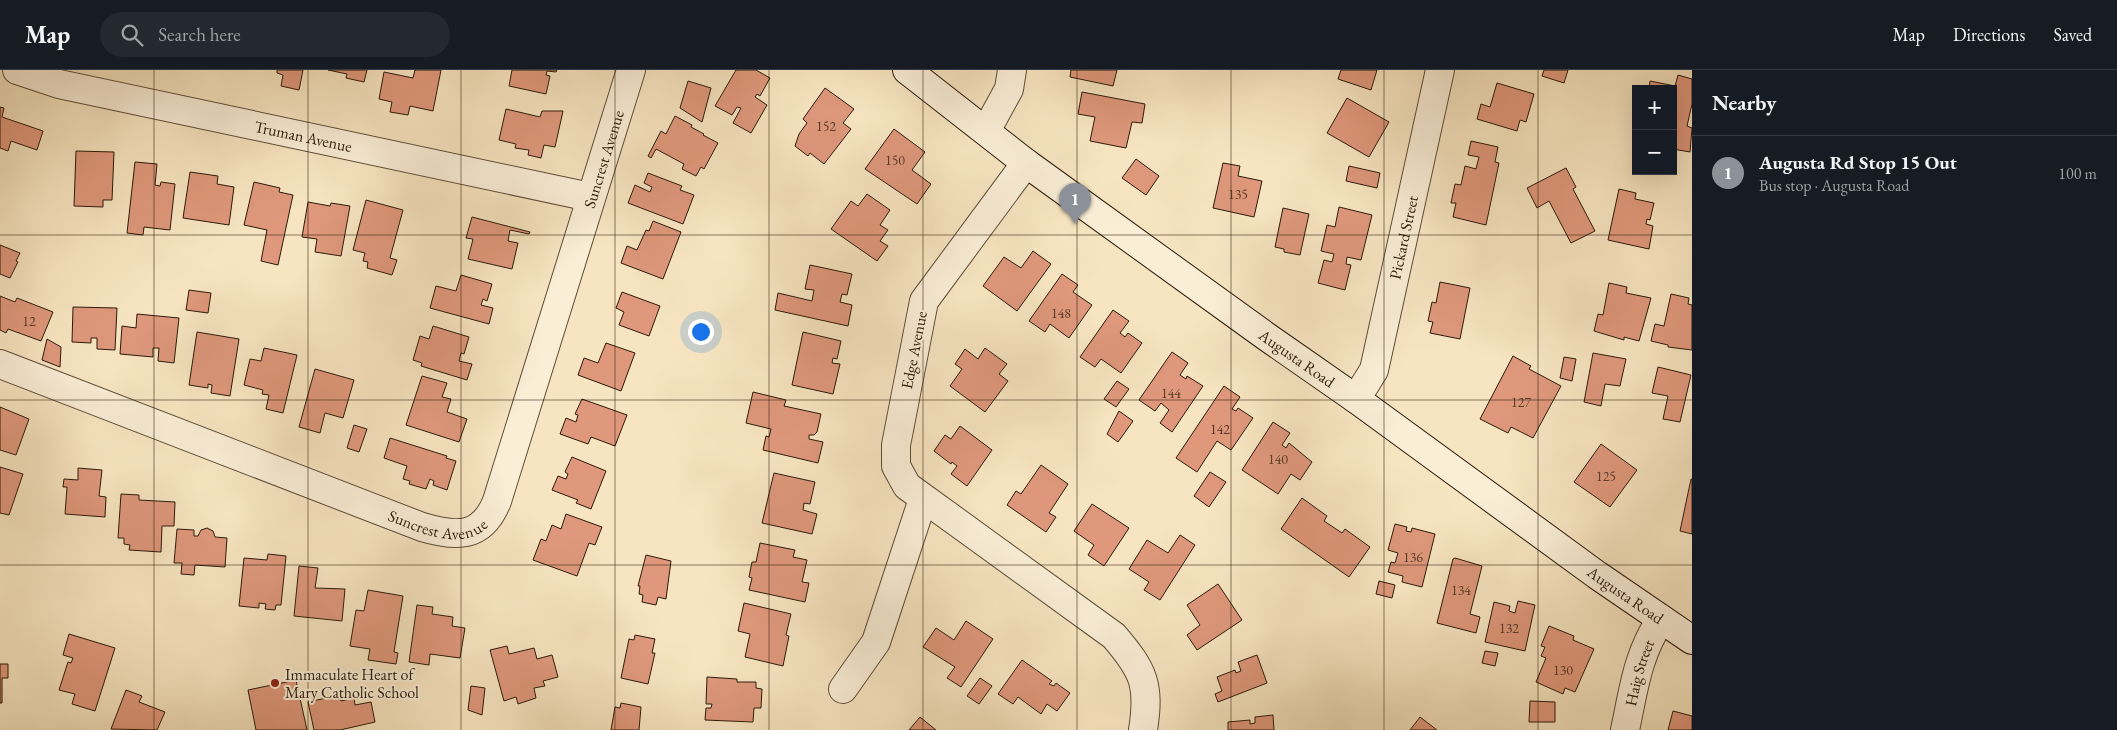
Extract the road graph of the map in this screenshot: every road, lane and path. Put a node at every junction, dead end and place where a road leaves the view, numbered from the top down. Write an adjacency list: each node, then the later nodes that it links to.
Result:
1 (16, 70): 8 (street, Truman Avenue)
2 (630, 70): 8 (street, Suncrest Avenue)
3 (907, 70): 6 (street, Augusta Road)
4 (1012, 70): 6 (street)
5 (1440, 70): 10 (street, Pickard Street)
6 (986, 131): 7 (street, Augusta Road)
7 (1026, 163): 10 (street, Augusta Road); 11 (street, Edge Avenue)
8 (590, 197): 9 (street, Suncrest Avenue)
9 (0, 364)
10 (1356, 399): 12 (street, Augusta Road)
11 (923, 499): 14 (street); 15 (street, Edge Avenue)
12 (1661, 619): 13 (street, Augusta Road); 16 (street, Haig Street)
13 (1692, 640)
14 (844, 689)
15 (1142, 730)
16 (1625, 730)

